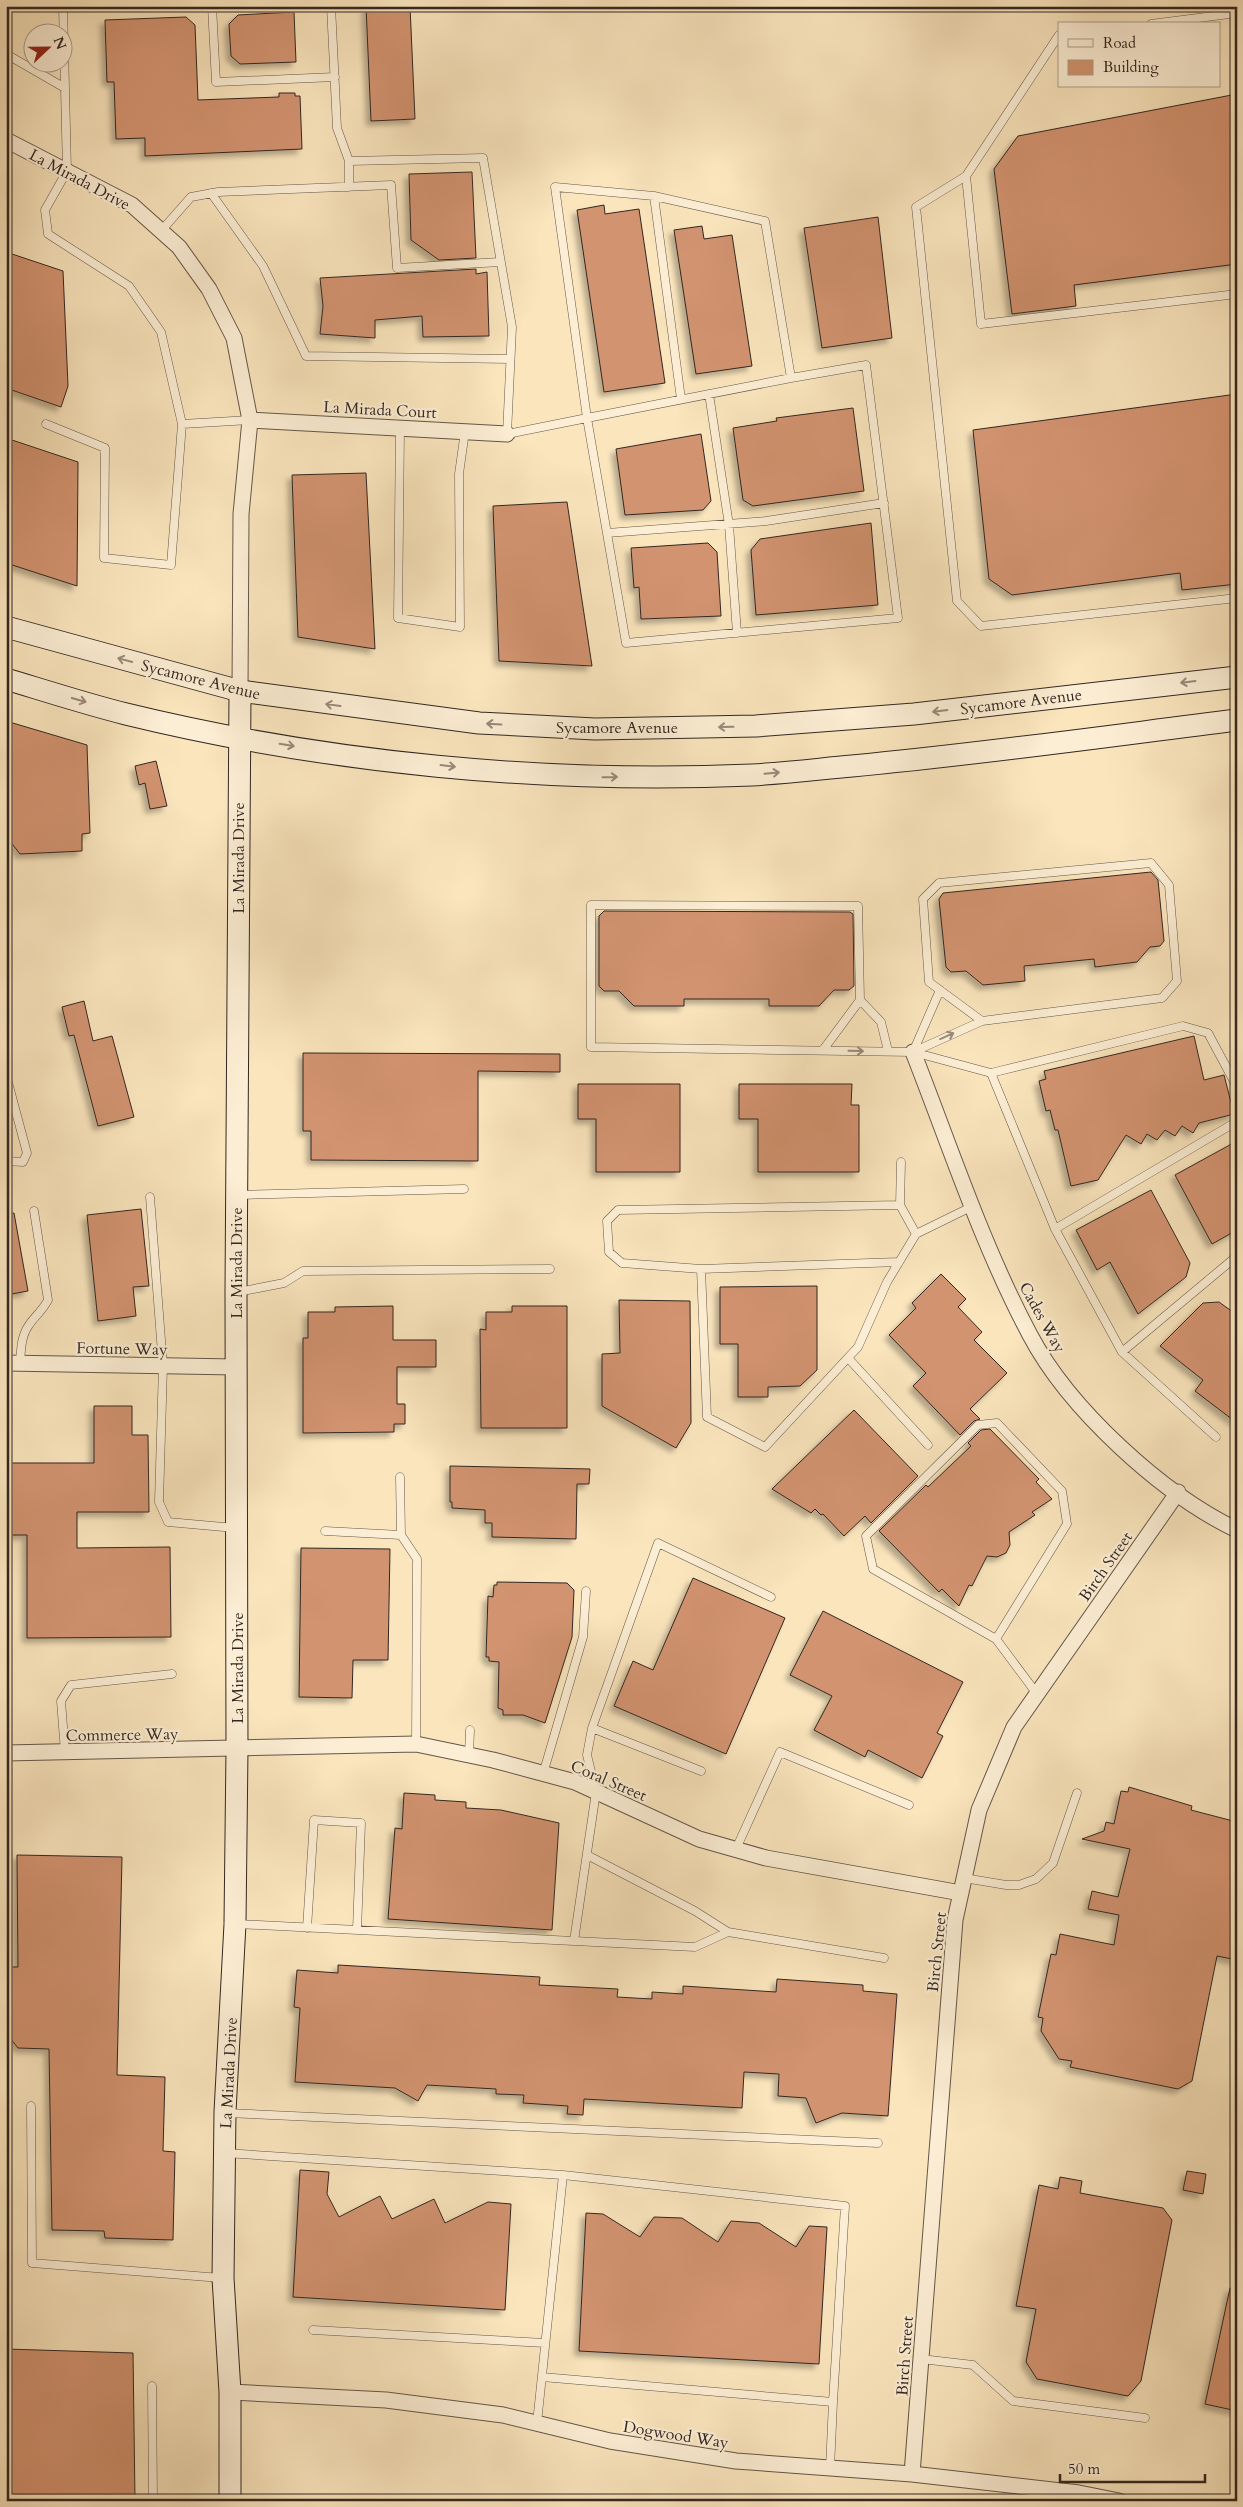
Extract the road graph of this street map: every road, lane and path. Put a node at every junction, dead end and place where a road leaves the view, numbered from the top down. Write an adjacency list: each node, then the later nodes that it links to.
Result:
1 (63, 6): 9 (lane)
2 (212, 6): 8 (lane)
3 (331, 6): 8 (lane)
4 (1237, 13): 5 (lane)
5 (1167, 22)
6 (1058, 37): 13 (lane)
7 (6, 54): 9 (lane)
8 (335, 77): 11 (lane)
9 (65, 88): 12 (lane)
10 (6, 140): 12 (street, La Mirada Drive)
11 (348, 161): 14 (lane); 18 (lane)
12 (67, 170): 17 (street, La Mirada Drive); 27 (lane)
13 (966, 176): 19 (lane); 34 (lane)
14 (349, 187): 15 (lane); 18 (lane)
15 (211, 193): 17 (lane); 20 (lane)
16 (654, 196): 21 (lane); 23 (lane); 24 (lane)
17 (161, 231): 25 (street, La Mirada Drive)
18 (500, 262): 20 (lane)
19 (1237, 294)
20 (510, 360): 30 (lane)
21 (791, 378): 22 (lane); 31 (lane)
22 (709, 394): 23 (lane); 32 (lane)
23 (681, 400): 24 (lane)
24 (587, 418): 30 (lane); 33 (lane)
25 (250, 420): 27 (lane); 28 (street, La Mirada Court); 39 (street, La Mirada Drive)
26 (46, 424): 27 (lane)
27 (182, 424)
28 (400, 428): 29 (street, La Mirada Court); 29 (lane)
29 (465, 431): 30 (street, La Mirada Court)
30 (507, 434)
31 (884, 504): 32 (lane); 36 (lane)
32 (729, 525): 33 (lane); 36 (lane)
33 (607, 534): 36 (lane)
34 (1237, 598)
35 (6, 627): 39 (main road, Sycamore Avenue, one-way to 35)
36 (737, 633)
37 (1237, 677): 39 (main road, Sycamore Avenue, one-way to 39)
38 (6, 679): 41 (main road, one-way to 41)
39 (240, 691): 41 (main road, La Mirada Drive)
40 (1237, 720): 41 (main road, one-way to 40)
41 (238, 738): 55 (main road, La Mirada Drive)
42 (940, 990): 44 (lane); 44 (lane); 47 (lane)
43 (860, 1000): 45 (lane); 45 (lane); 46 (lane)
44 (982, 1020): 47 (lane, one-way to 44)
45 (823, 1050): 46 (lane, one-way to 46)
46 (888, 1051): 47 (lane)
47 (913, 1052): 48 (lane); 58 (street, Cades Way)
48 (991, 1073): 50 (lane); 60 (lane)
49 (6, 1075): 52 (lane)
50 (1237, 1087)
51 (1237, 1119): 60 (lane)
52 (6, 1161)
53 (901, 1162): 57 (lane)
54 (464, 1189): 55 (lane)
55 (236, 1195): 66 (main road, La Mirada Drive)
56 (150, 1197): 70 (lane)
57 (900, 1204): 61 (lane); 65 (lane)
58 (973, 1206): 61 (lane); 75 (street, Cades Way)
59 (34, 1211): 69 (lane)
60 (1055, 1229): 67 (lane)
61 (916, 1234): 63 (lane)
62 (1237, 1256): 67 (lane)
63 (899, 1262): 65 (lane); 68 (lane)
64 (550, 1269): 66 (lane)
65 (701, 1269): 68 (lane)
66 (236, 1292): 71 (main road, La Mirada Drive)
67 (1122, 1352): 72 (lane)
68 (848, 1358): 73 (lane)
69 (13, 1363): 70 (street, Fortune Way)
70 (163, 1366): 71 (street, Fortune Way); 76 (lane)
71 (236, 1367): 76 (main road, La Mirada Drive)
72 (1216, 1437)
73 (928, 1445)
74 (400, 1477): 79 (lane)
75 (1178, 1492): 77 (street, Cades Way); 84 (street, Birch Street)
76 (237, 1528): 88 (main road, La Mirada Drive)
77 (1237, 1530)
78 (325, 1531): 79 (lane)
79 (400, 1535): 87 (lane)
80 (586, 1591): 93 (lane)
81 (771, 1597): 85 (lane)
82 (996, 1638): 82 (lane); 84 (lane)
83 (172, 1674): 89 (lane)
84 (1037, 1694): 99 (street, Birch Street)
85 (592, 1728): 92 (lane); 94 (lane)
86 (470, 1730): 91 (lane)
87 (416, 1744): 88 (street, Coral Street); 91 (street, Coral Street)
88 (237, 1749): 89 (street, Commerce Way); 101 (main road, La Mirada Drive)
89 (64, 1752): 90 (street, Commerce Way)
90 (6, 1753)
91 (469, 1755): 93 (street, Coral Street)
92 (701, 1771)
93 (543, 1774): 94 (street, Coral Street)
94 (596, 1792): 97 (street, Coral Street); 98 (lane)
95 (1076, 1793): 99 (lane)
96 (909, 1805): 97 (lane)
97 (736, 1849): 100 (street, Coral Street)
98 (587, 1855): 104 (lane); 105 (lane)
99 (964, 1878): 100 (street, Birch Street)
100 (961, 1893): 115 (street, Birch Street)
101 (235, 1924): 102 (lane); 108 (main road, La Mirada Drive)
102 (307, 1928): 103 (lane); 103 (lane)
103 (357, 1930): 105 (lane)
104 (728, 1932): 105 (lane); 106 (lane)
105 (574, 1941)
106 (884, 1958)
107 (30, 2106): 112 (lane)
108 (225, 2112): 109 (lane); 110 (main road, La Mirada Drive)
109 (878, 2143)
110 (225, 2153): 111 (lane); 112 (main road, La Mirada Drive)
111 (562, 2175): 114 (lane); 119 (lane)
112 (223, 2278): 118 (main road, La Mirada Drive)
113 (313, 2330): 114 (lane)
114 (545, 2343): 116 (lane)
115 (921, 2359): 120 (lane); 123 (street, Birch Street)
116 (542, 2377): 119 (lane); 121 (lane)
117 (152, 2386): 124 (lane)
118 (230, 2392): 121 (street, Dogwood Way); 125 (main road, La Mirada Drive)
119 (833, 2402): 122 (lane)
120 (1145, 2418)
121 (538, 2423): 122 (street, Dogwood Way)
122 (830, 2468): 123 (street, Dogwood Way)
123 (912, 2474): 126 (street, Dogwood Way)
124 (153, 2501)
125 (230, 2501)
126 (1119, 2501)

